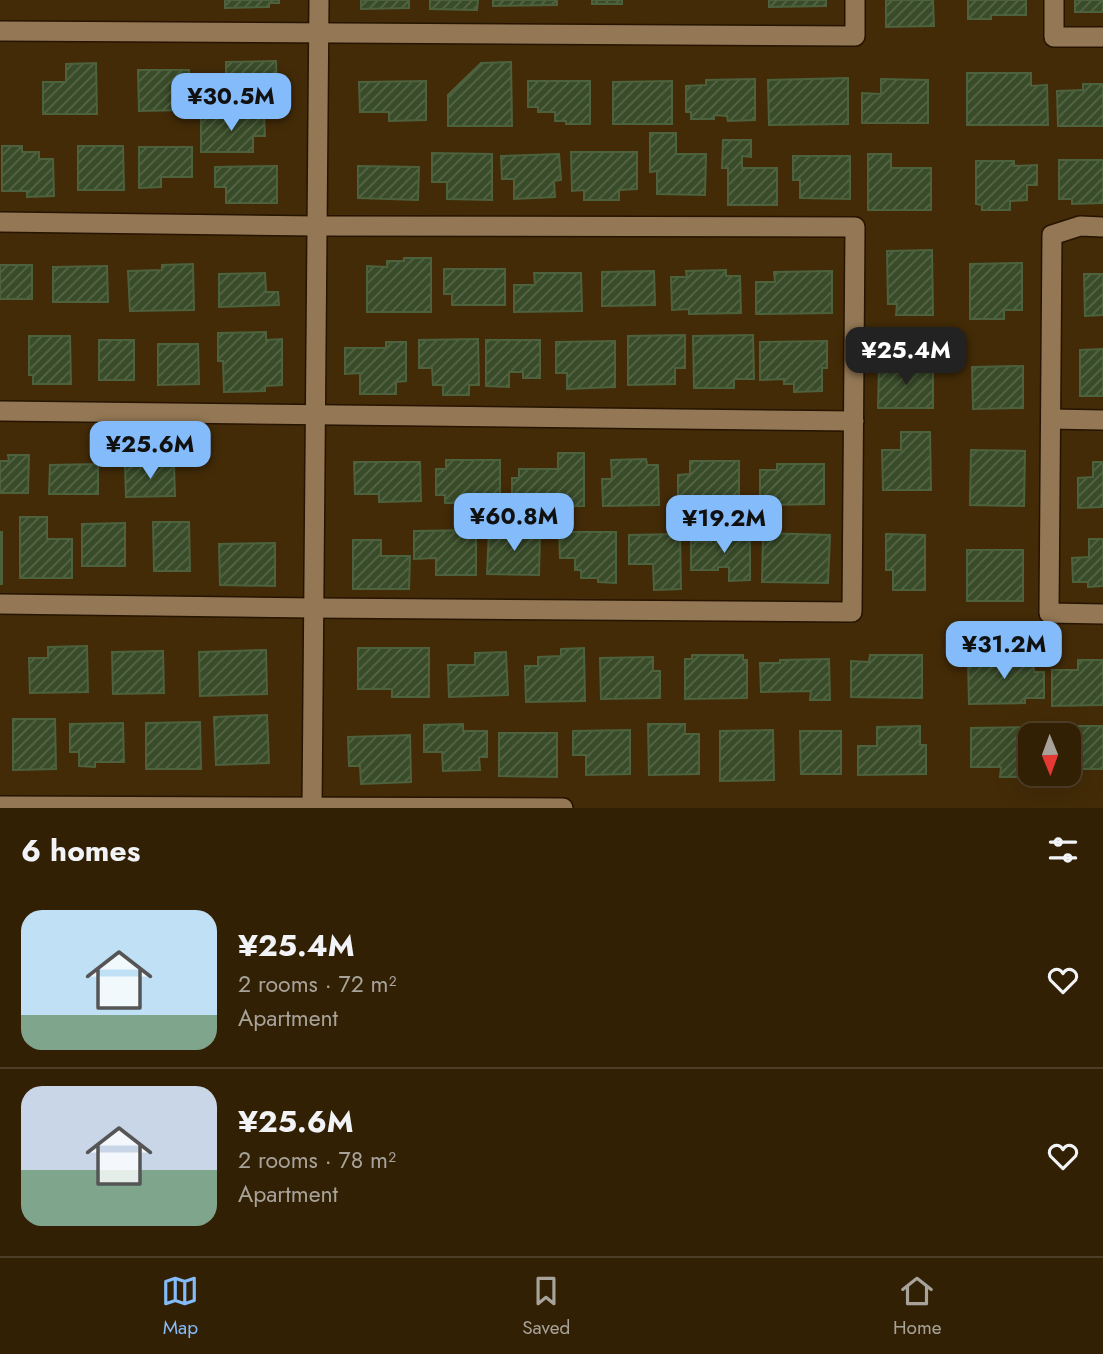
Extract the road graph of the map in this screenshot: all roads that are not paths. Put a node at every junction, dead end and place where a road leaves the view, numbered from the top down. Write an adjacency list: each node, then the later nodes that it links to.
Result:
1 (319, 0): 5 (street)
2 (855, 0): 5 (street)
3 (1054, 0): 6 (street)
4 (0, 31): 5 (street)
5 (319, 32): 8 (street)
6 (1103, 37)
7 (0, 222): 8 (street)
8 (317, 226): 11 (street); 14 (street)
9 (1103, 227): 12 (street)
10 (0, 411): 11 (street)
11 (316, 415): 14 (street); 16 (street)
12 (1051, 419): 13 (street); 17 (street)
13 (1103, 419)
14 (853, 421): 16 (street)
15 (0, 604): 16 (street)
16 (314, 608): 19 (street)
17 (1103, 614)
18 (0, 806): 19 (street)
19 (312, 807): 20 (street)
20 (563, 808)

